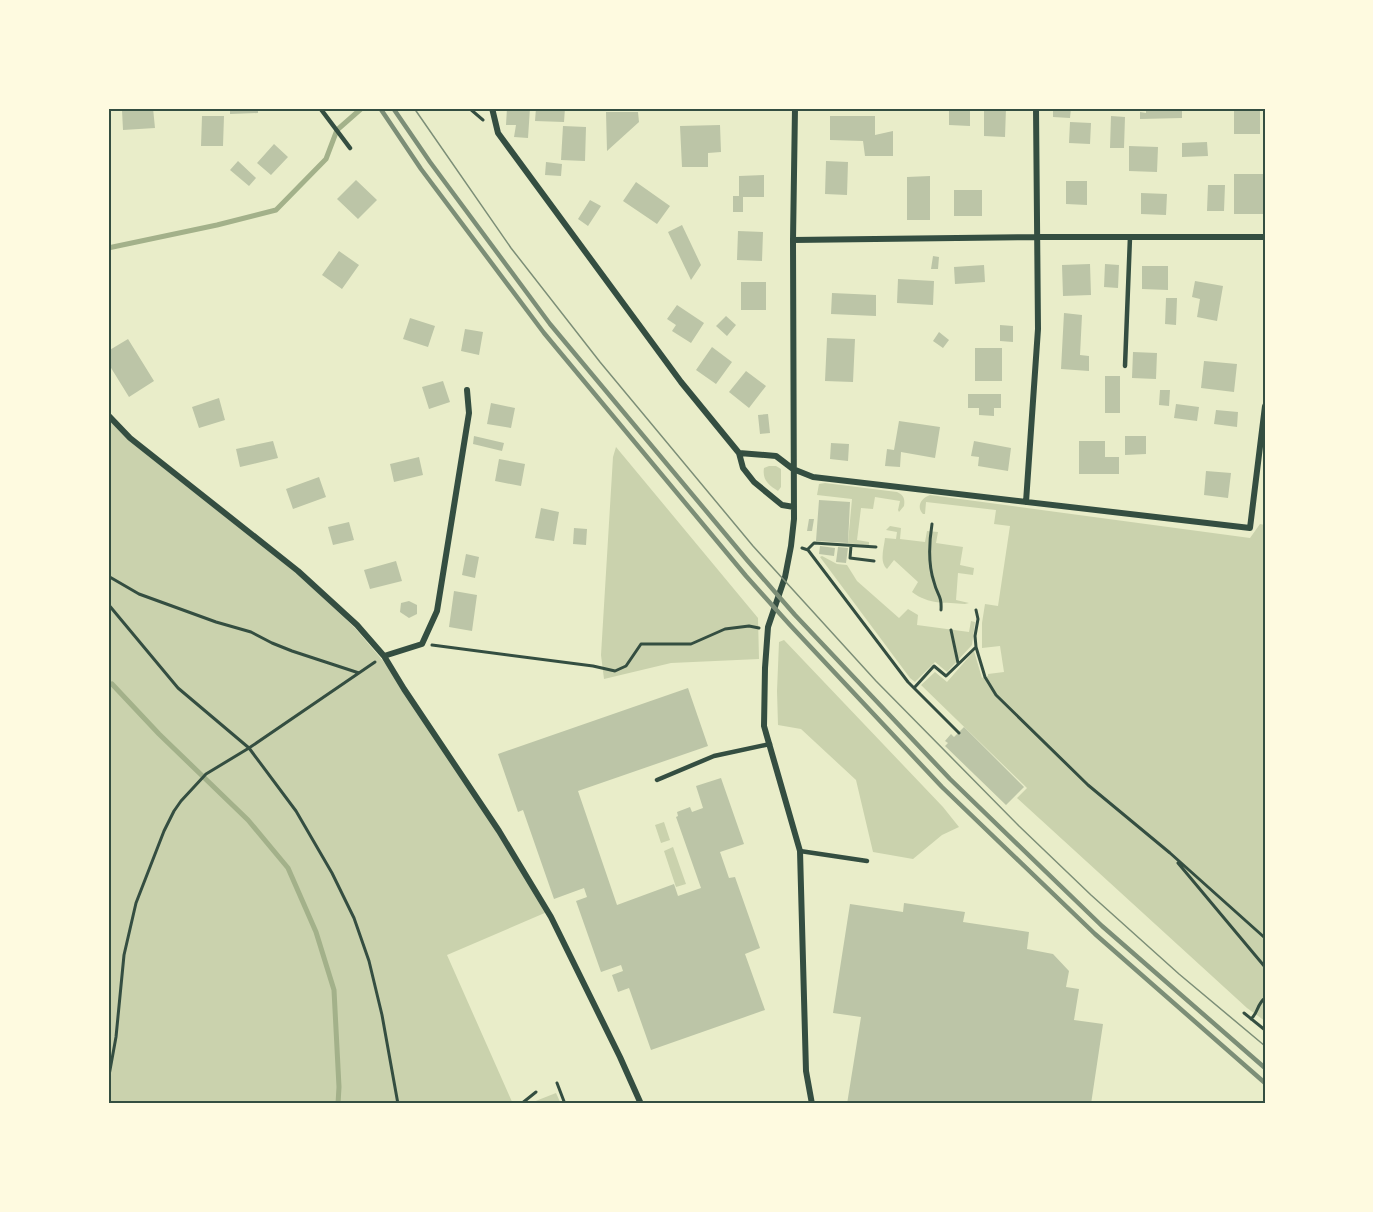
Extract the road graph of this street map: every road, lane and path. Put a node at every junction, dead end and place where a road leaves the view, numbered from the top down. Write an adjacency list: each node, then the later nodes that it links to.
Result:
1 (320, 108): 5 (lane)
2 (492, 108): 14 (street)
3 (795, 108): 9 (street)
4 (1036, 108): 6 (street)
5 (351, 147)
6 (1038, 237): 7 (street); 9 (street); 16 (street)
7 (1130, 237): 8 (street); 10 (lane)
8 (1265, 237)
9 (793, 240): 15 (street)
10 (1125, 366)
11 (467, 390): 28 (street)
12 (1265, 406): 16 (street)
13 (108, 415): 30 (street)
14 (739, 453): 15 (street); 17 (street)
15 (793, 469): 16 (street); 17 (street)
16 (1026, 502)
17 (794, 507): 26 (street)
18 (932, 524): 24 (path)
19 (851, 546): 20 (path); 21 (path); 33 (path)
20 (876, 547)
21 (874, 561)
22 (108, 576): 32 (path)
23 (108, 604): 36 (path)
24 (941, 610)
25 (976, 610): 29 (path)
26 (768, 627): 28 (path); 35 (street)
27 (951, 630): 31 (path)
28 (422, 644): 30 (street)
29 (976, 647): 31 (path); 39 (path)
30 (384, 656): 32 (path); 53 (street)
31 (958, 663): 33 (path)
32 (359, 674): 36 (path)
33 (914, 688): 34 (path)
34 (959, 733)
35 (770, 744): 37 (lane); 38 (street)
36 (249, 748): 47 (path); 50 (path)
37 (657, 780)
38 (800, 851): 40 (lane); 54 (street)
39 (1170, 853): 41 (path); 42 (path)
40 (867, 861)
41 (1265, 938)
42 (1265, 967)
43 (1265, 998): 45 (path)
44 (1244, 1013): 45 (path)
45 (1251, 1019): 46 (path)
46 (1265, 1030)
47 (108, 1081)
48 (557, 1083): 52 (path)
49 (536, 1092): 51 (path)
50 (398, 1104)
51 (521, 1104)
52 (565, 1104)
53 (641, 1104)
54 (812, 1104)

